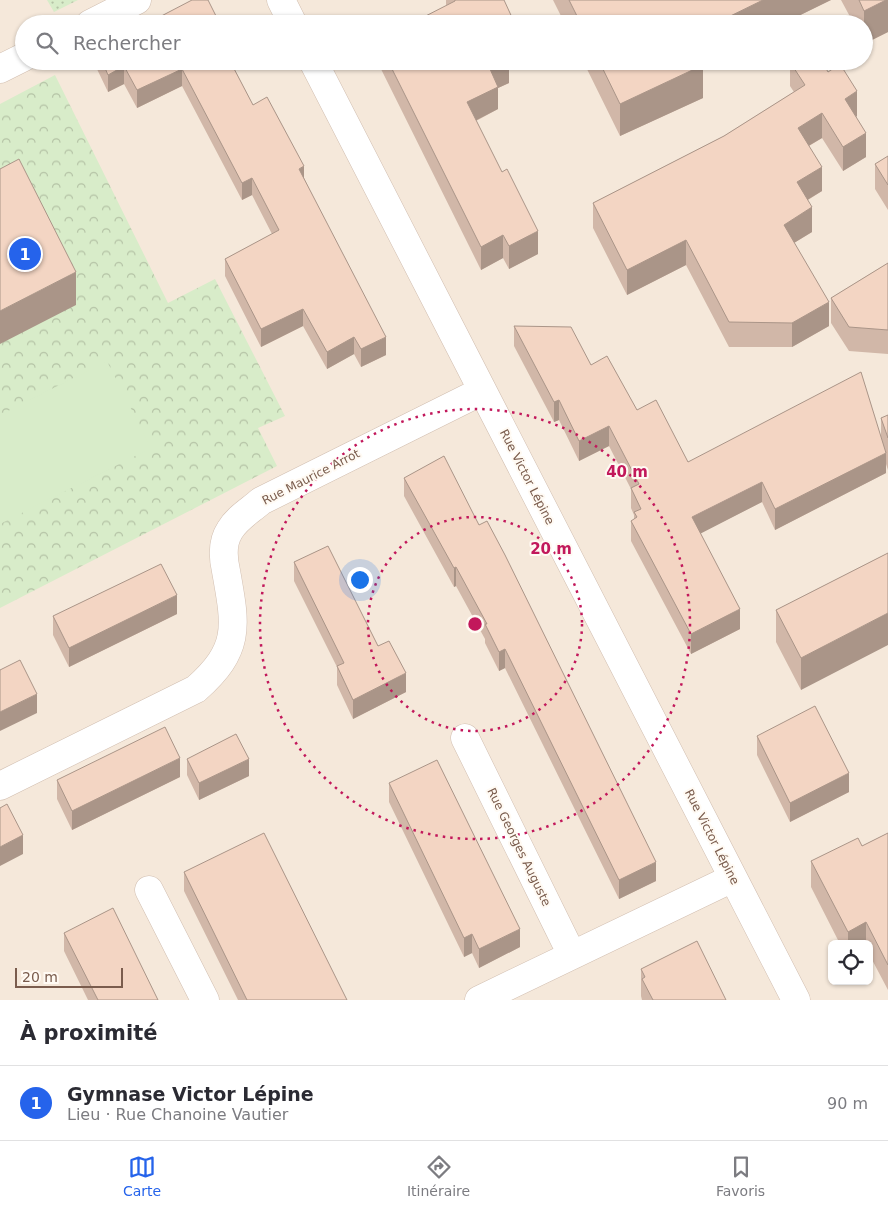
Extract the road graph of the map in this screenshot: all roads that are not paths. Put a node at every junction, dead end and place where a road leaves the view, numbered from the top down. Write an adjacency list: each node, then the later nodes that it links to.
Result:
1 (138, 0): 3 (street)
2 (281, 0): 4 (street)
3 (108, 15)
4 (288, 15)
5 (15, 62): 6 (street)
6 (0, 69)
7 (318, 70): 8 (street, Rue Victor Lépine)
8 (482, 391): 10 (street, Rue Maurice Arrot); 11 (street, Rue Victor Lépine)
9 (465, 738): 13 (street, Rue Georges Auguste)
10 (0, 786)
11 (733, 878): 13 (street); 16 (street, Rue Victor Lépine)
12 (149, 890): 14 (street)
13 (572, 955): 15 (street)
14 (205, 1000)
15 (478, 1000)
16 (796, 1000)

